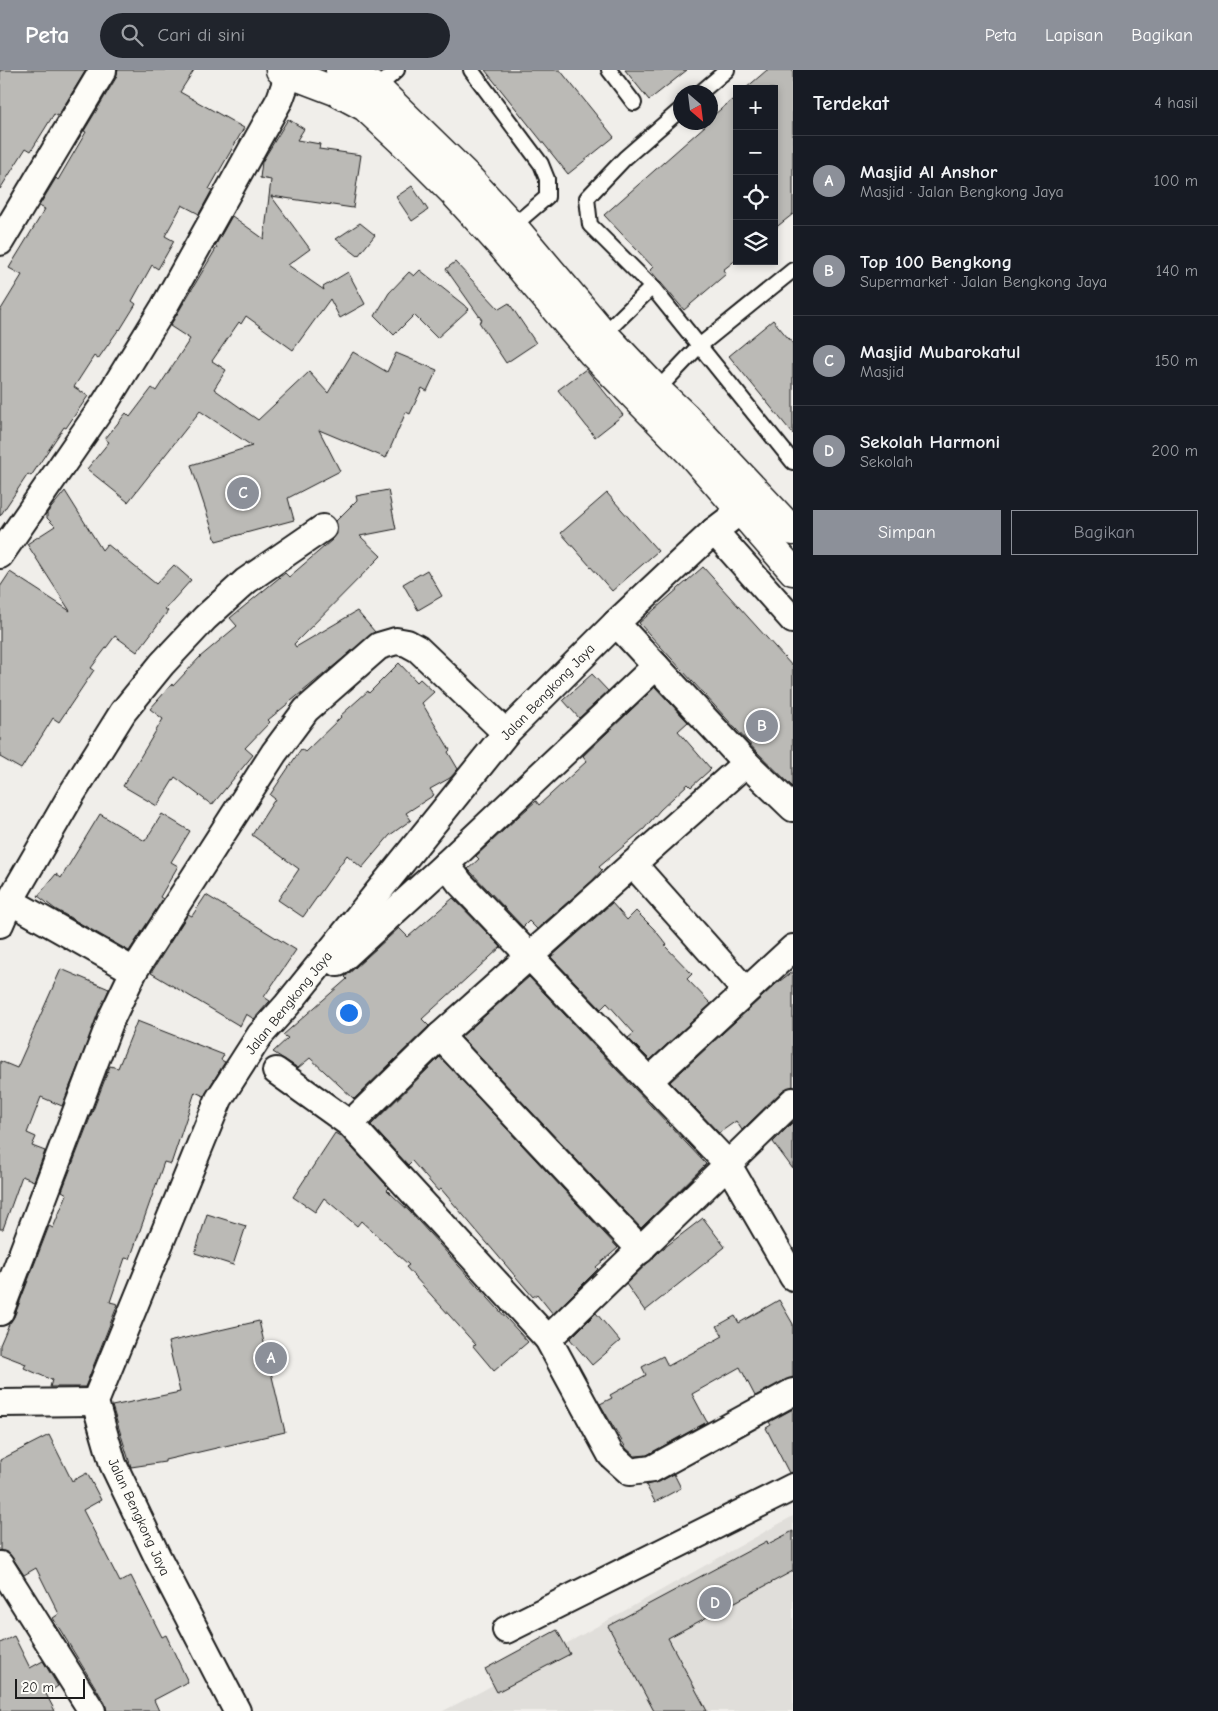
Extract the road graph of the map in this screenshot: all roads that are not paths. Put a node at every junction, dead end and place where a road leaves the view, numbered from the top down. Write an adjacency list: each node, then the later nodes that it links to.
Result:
1 (103, 70): 13 (street)
2 (340, 70): 9 (main road)
3 (396, 70): 9 (lane)
4 (471, 70): 12 (lane)
5 (609, 70): 10 (lane)
6 (727, 70): 8 (lane)
7 (284, 72): 12 (main road); 24 (street)
8 (709, 85)
9 (377, 88): 12 (main road)
10 (634, 103)
11 (673, 116): 15 (lane)
12 (501, 223): 16 (main road); 20 (main road)
13 (0, 242)
14 (793, 270): 17 (lane)
15 (652, 287): 16 (lane); 17 (lane)
16 (604, 334): 18 (main road)
17 (698, 347): 18 (lane); 19 (lane)
18 (657, 390): 23 (main road)
19 (793, 462)
20 (740, 512): 22 (street, Jalan Bengkong Jaya); 25 (main road)
21 (323, 528): 34 (street)
22 (714, 531): 26 (street); 27 (street, Jalan Bengkong Jaya)
23 (793, 531)
24 (0, 555)
25 (793, 571)
26 (793, 620)
27 (616, 623): 28 (street); 29 (street, Jalan Bengkong Jaya)
28 (656, 666): 30 (street); 32 (street)
29 (506, 733): 37 (street); 39 (street, Jalan Bengkong Jaya)
30 (746, 763): 31 (street); 33 (street)
31 (793, 808)
32 (446, 864): 36 (street); 39 (street)
33 (633, 864): 36 (street); 38 (street)
34 (5, 912): 37 (street)
35 (793, 948): 38 (street)
36 (530, 956): 40 (street); 42 (street)
37 (134, 971): 48 (street)
38 (746, 990): 42 (street)
39 (288, 1005): 51 (street, Jalan Bengkong Jaya)
40 (440, 1036): 44 (street); 46 (street)
41 (276, 1072): 44 (street)
42 (649, 1081): 45 (street)
43 (793, 1101): 45 (street)
44 (350, 1124): 49 (street)
45 (727, 1164): 46 (street); 47 (street)
46 (641, 1250): 49 (street)
47 (793, 1277)
48 (0, 1312)
49 (548, 1339): 50 (street)
50 (793, 1392)
51 (95, 1402): 52 (street); 57 (street, Jalan Bengkong Jaya)
52 (0, 1403)
53 (793, 1487): 55 (street)
54 (0, 1565): 56 (street)
55 (506, 1630)
56 (92, 1711)
57 (237, 1711)

